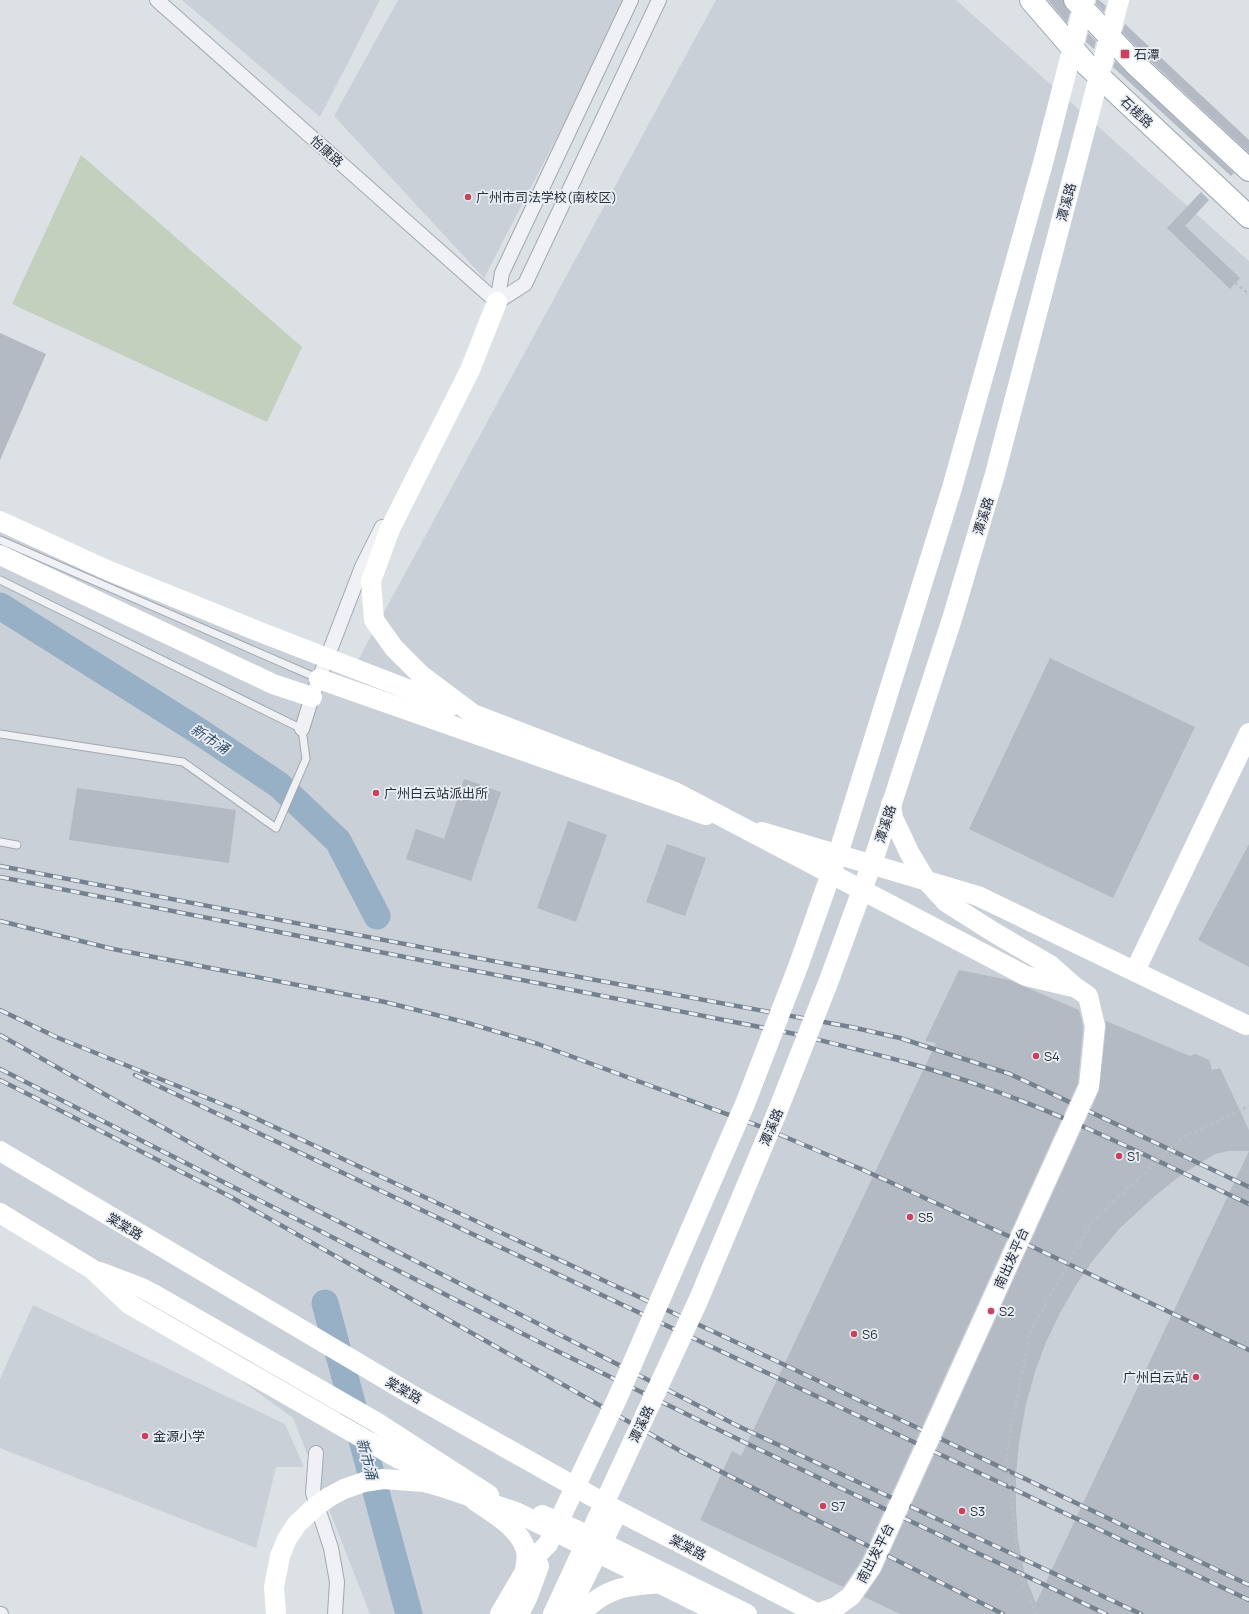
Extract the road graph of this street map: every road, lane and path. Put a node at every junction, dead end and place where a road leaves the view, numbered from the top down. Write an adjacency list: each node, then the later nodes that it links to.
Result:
1 (157, 0): 13 (street, 怡康路)
2 (631, 0): 13 (street)
3 (659, 0): 13 (street)
4 (1031, 0): 10 (main road, 石槎路)
5 (1075, 0): 9 (main road)
6 (1085, 0): 42 (street, bridge)
7 (1119, 0): 8 (street, 潭溪路, bridge)
8 (1082, 140): 27 (street, 南出发平台, bridge); 45 (street, 潭溪路, bridge)
9 (1249, 170)
10 (1249, 217)
11 (1235, 283): 12 (path)
12 (1249, 294)
13 (497, 302): 18 (street); 20 (street, bridge)
14 (0, 521): 20 (street, bridge)
15 (0, 540): 18 (lane)
16 (0, 555): 19 (street)
17 (0, 580): 21 (lane)
18 (319, 679): 19 (street); 26 (street)
19 (312, 697): 21 (street)
20 (473, 714): 27 (street, bridge)
21 (302, 729): 23 (lane)
22 (1249, 733): 26 (street)
23 (0, 734)
24 (0, 842): 25 (lane)
25 (17, 845)
26 (1135, 971): 28 (street)
27 (1075, 987): 41 (street, 南出发平台, bridge)
28 (1246, 1025)
29 (1249, 1106): 51 (path, bridge)
30 (0, 1151): 35 (street, 棠棠路)
31 (0, 1213): 32 (street)
32 (92, 1269): 34 (street); 37 (street, bridge)
33 (316, 1453): 44 (street)
34 (438, 1475): 38 (street); 42 (street)
35 (571, 1483): 36 (street, 棠棠路); 38 (street)
36 (618, 1511): 39 (street); 50 (street, 棠棠路)
37 (516, 1512): 43 (street, bridge); 48 (street, bridge)
38 (555, 1520): 39 (street); 42 (street)
39 (602, 1543): 40 (street); 46 (street)
40 (681, 1582): 47 (street); 49 (street)
41 (832, 1610): 50 (street, 南出发平台, bridge)
42 (512, 1612)
43 (276, 1614)
44 (335, 1614)
45 (553, 1614)
46 (567, 1614)
47 (581, 1614)
48 (721, 1614)
49 (746, 1614)
50 (817, 1614)
51 (1037, 1614)

